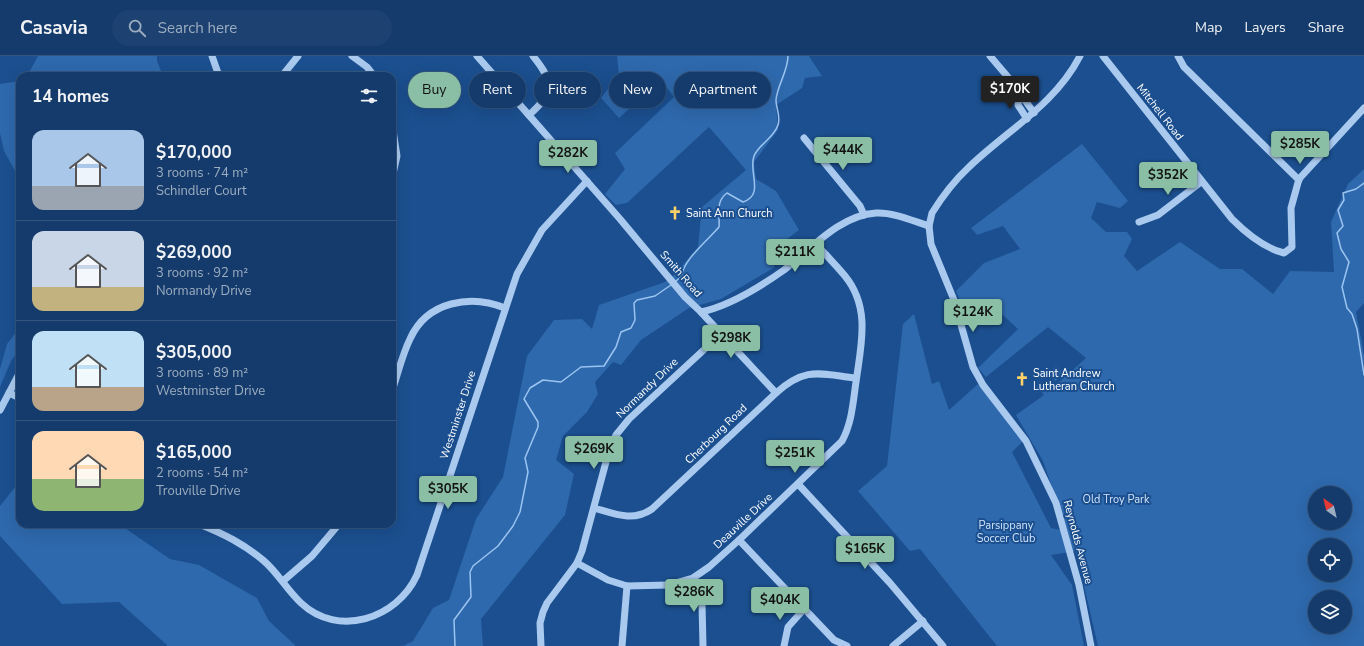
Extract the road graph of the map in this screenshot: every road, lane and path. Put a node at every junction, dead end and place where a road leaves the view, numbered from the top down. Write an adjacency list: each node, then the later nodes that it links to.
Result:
1 (212, 56): 10 (street)
2 (298, 56): 11 (street)
3 (352, 56): 12 (street)
4 (477, 56): 16 (street, Smith Road)
5 (533, 56): 16 (street)
6 (990, 56): 13 (street)
7 (1080, 56): 15 (street, Reynolds Avenue)
8 (1103, 56): 23 (street, Mitchell Road)
9 (1178, 56): 21 (street)
10 (218, 72)
11 (285, 72)
12 (371, 72)
13 (1019, 94): 15 (street); 17 (street)
14 (1364, 108): 21 (street)
15 (1034, 113): 17 (street, Reynolds Avenue)
16 (529, 115): 22 (street, Smith Road)
17 (1027, 119): 26 (street, Reynolds Avenue)
18 (804, 138): 24 (street)
19 (396, 150): 20 (street)
20 (396, 160)
21 (1299, 180): 23 (street, Mitchell Road)
22 (586, 181): 28 (street, Westminster Drive); 29 (street, Smith Road)
23 (1201, 182): 25 (street)
24 (864, 215): 26 (street, Smith Road); 27 (street, Smith Road)
25 (1139, 222)
26 (929, 226): 56 (street, Reynolds Avenue)
27 (816, 244): 29 (street, Smith Road); 31 (street, Deauville Drive)
28 (505, 308): 32 (street); 45 (street, Westminster Drive)
29 (701, 312): 30 (street)
30 (721, 334): 35 (street); 39 (street, Normandy Drive)
31 (856, 378): 35 (street, Cherbourg Road); 38 (street, Deauville Drive)
32 (396, 379)
33 (16, 380): 34 (street)
34 (9, 393): 36 (street); 37 (street)
35 (776, 393): 39 (street, Cherbourg Road)
36 (16, 396)
37 (0, 410)
38 (798, 484): 42 (street, Deauville Drive); 48 (street)
39 (594, 508): 43 (street, Normandy Drive)
40 (209, 528): 45 (street, Westminster Drive)
41 (335, 528): 45 (street)
42 (739, 540): 44 (street, Deauville Drive); 47 (street)
43 (577, 563): 46 (street, Deauville Drive); 49 (street, Normandy Drive)
44 (693, 578): 46 (street, Deauville Drive); 51 (street)
45 (283, 581)
46 (627, 586): 50 (street)
47 (804, 609): 52 (street); 53 (street)
48 (923, 621): 54 (street); 55 (street)
49 (541, 646)
50 (622, 646)
51 (703, 646)
52 (784, 646)
53 (847, 646)
54 (893, 646)
55 (943, 646)
56 (1091, 646)

